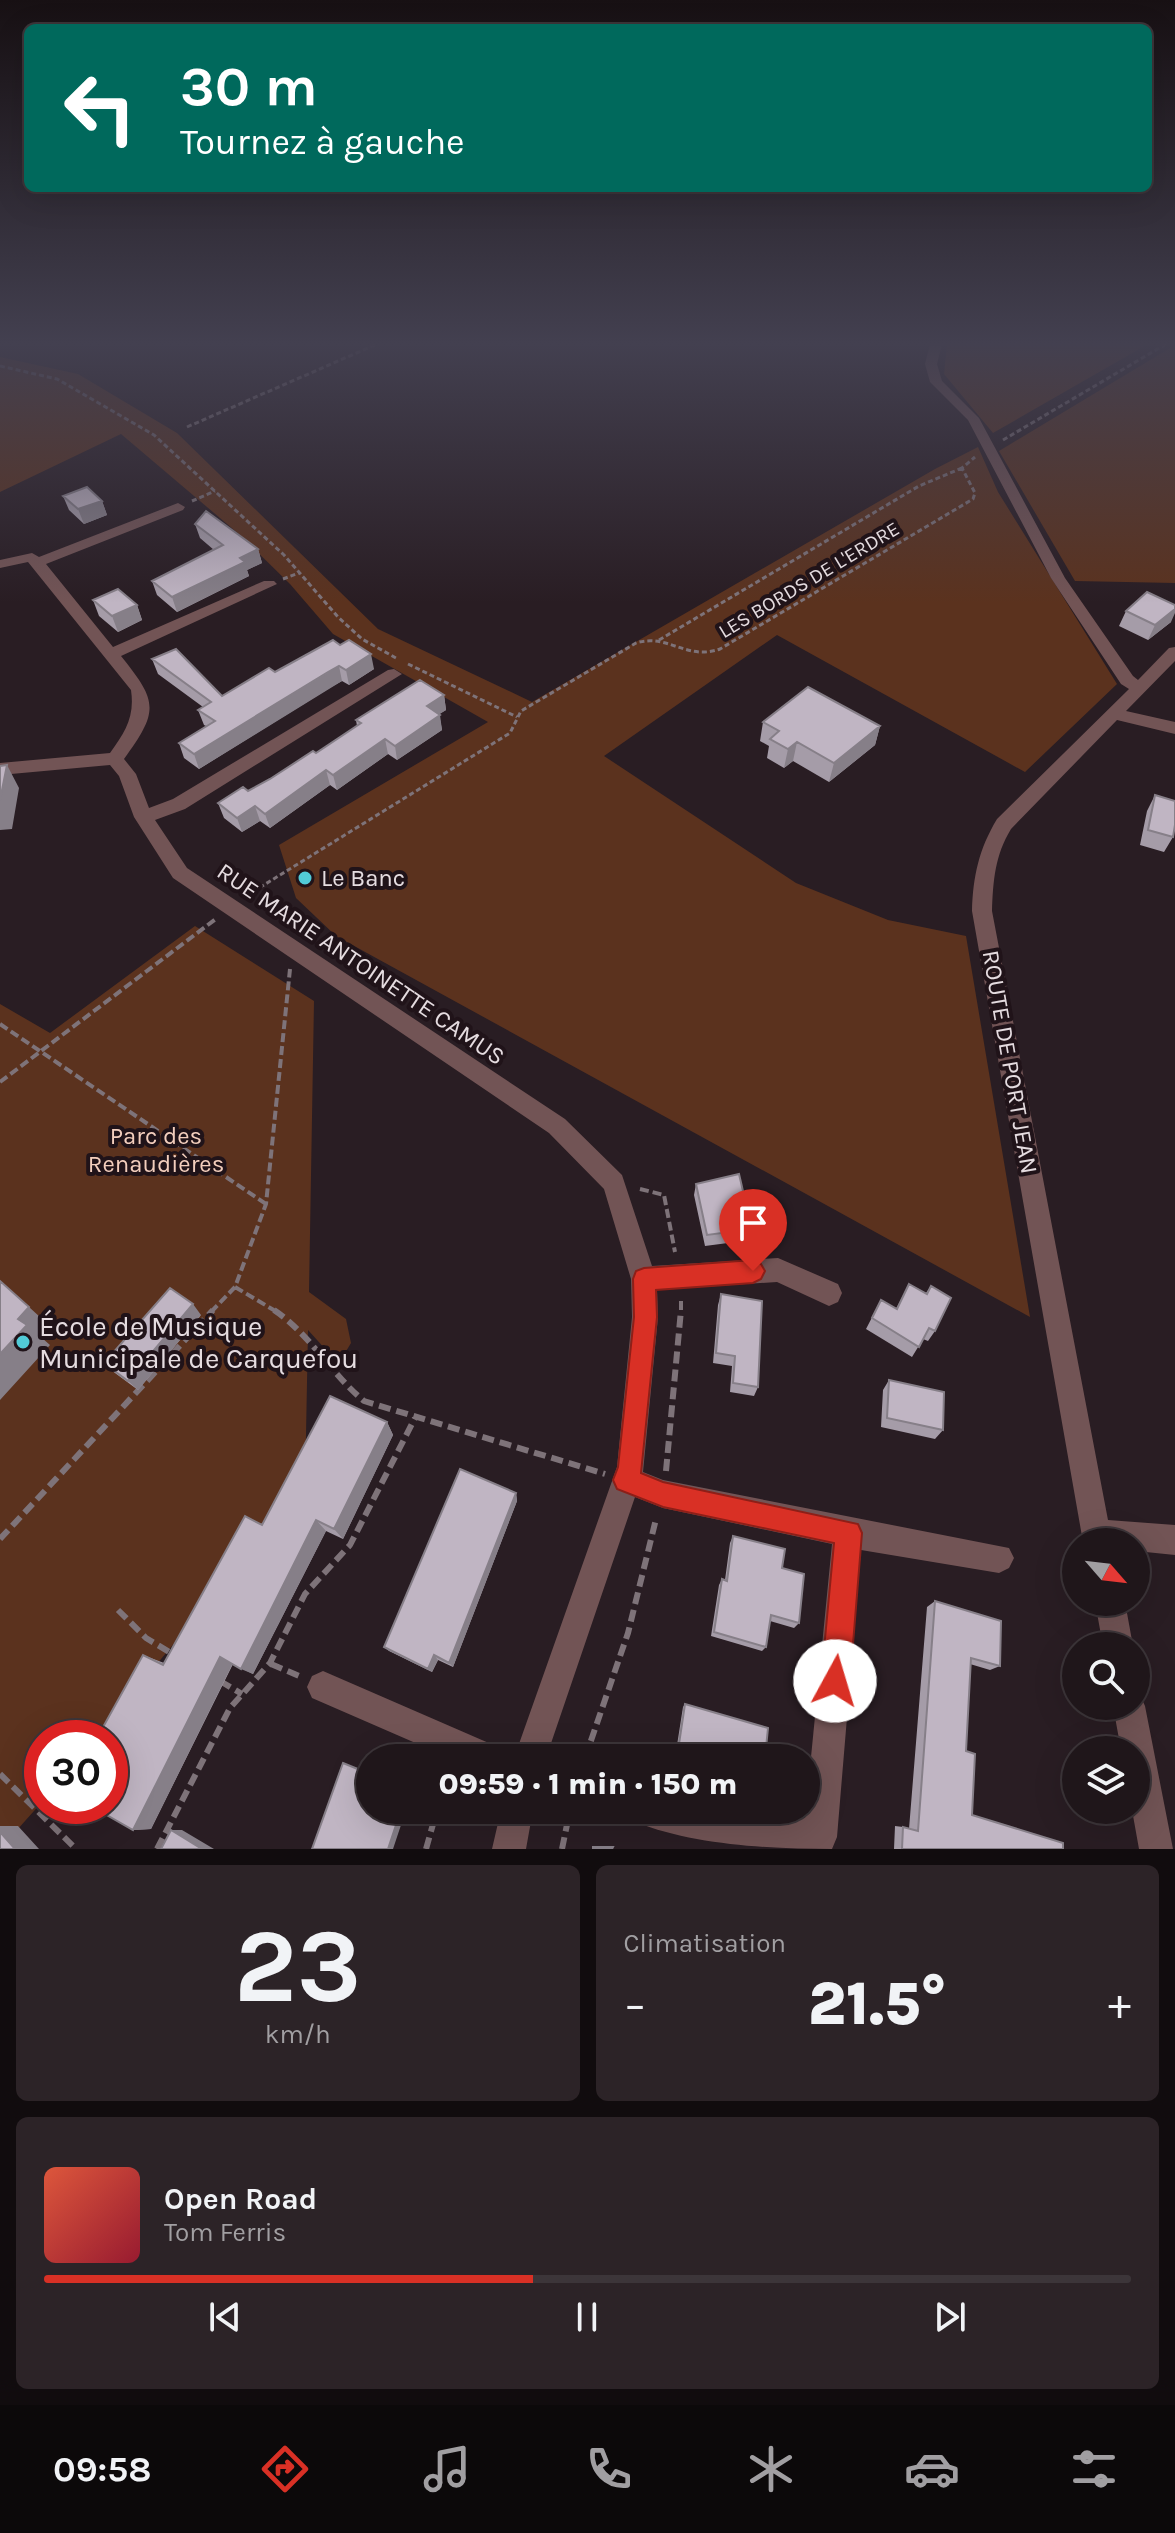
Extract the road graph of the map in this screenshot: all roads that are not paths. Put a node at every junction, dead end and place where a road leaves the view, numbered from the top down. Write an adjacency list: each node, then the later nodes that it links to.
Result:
1 (980, 430): 9 (street)
2 (178, 507): 3 (street)
3 (36, 563): 4 (street); 7 (street)
4 (0, 564)
5 (269, 584): 7 (street)
6 (1175, 652): 9 (street, ROUTE DE PORT JEAN)
7 (111, 654): 12 (street)
8 (394, 674): 14 (street)
9 (1139, 688): 10 (street, ROUTE DE PORT JEAN)
10 (1113, 714): 11 (street); 18 (street, ROUTE DE PORT JEAN)
11 (1175, 728)
12 (115, 759): 13 (street); 14 (street, RUE MARIE ANTOINETTE CAMUS)
13 (0, 769)
14 (143, 817): 15 (street, RUE MARIE ANTOINETTE CAMUS)
15 (644, 1279): 16 (street); 17 (street)
16 (829, 1293)
17 (626, 1480): 19 (street); 26 (street)
18 (1096, 1528)
19 (848, 1533): 22 (street); 29 (street)
20 (1150, 1539): 21 (street)
21 (1175, 1540)
22 (999, 1558)
23 (323, 1687): 25 (street)
24 (1132, 1720): 31 (street)
25 (455, 1744)
26 (535, 1744)
27 (514, 1824): 30 (street)
28 (708, 1824): 29 (street)
29 (819, 1843)
30 (509, 1849)
31 (1156, 1849)

